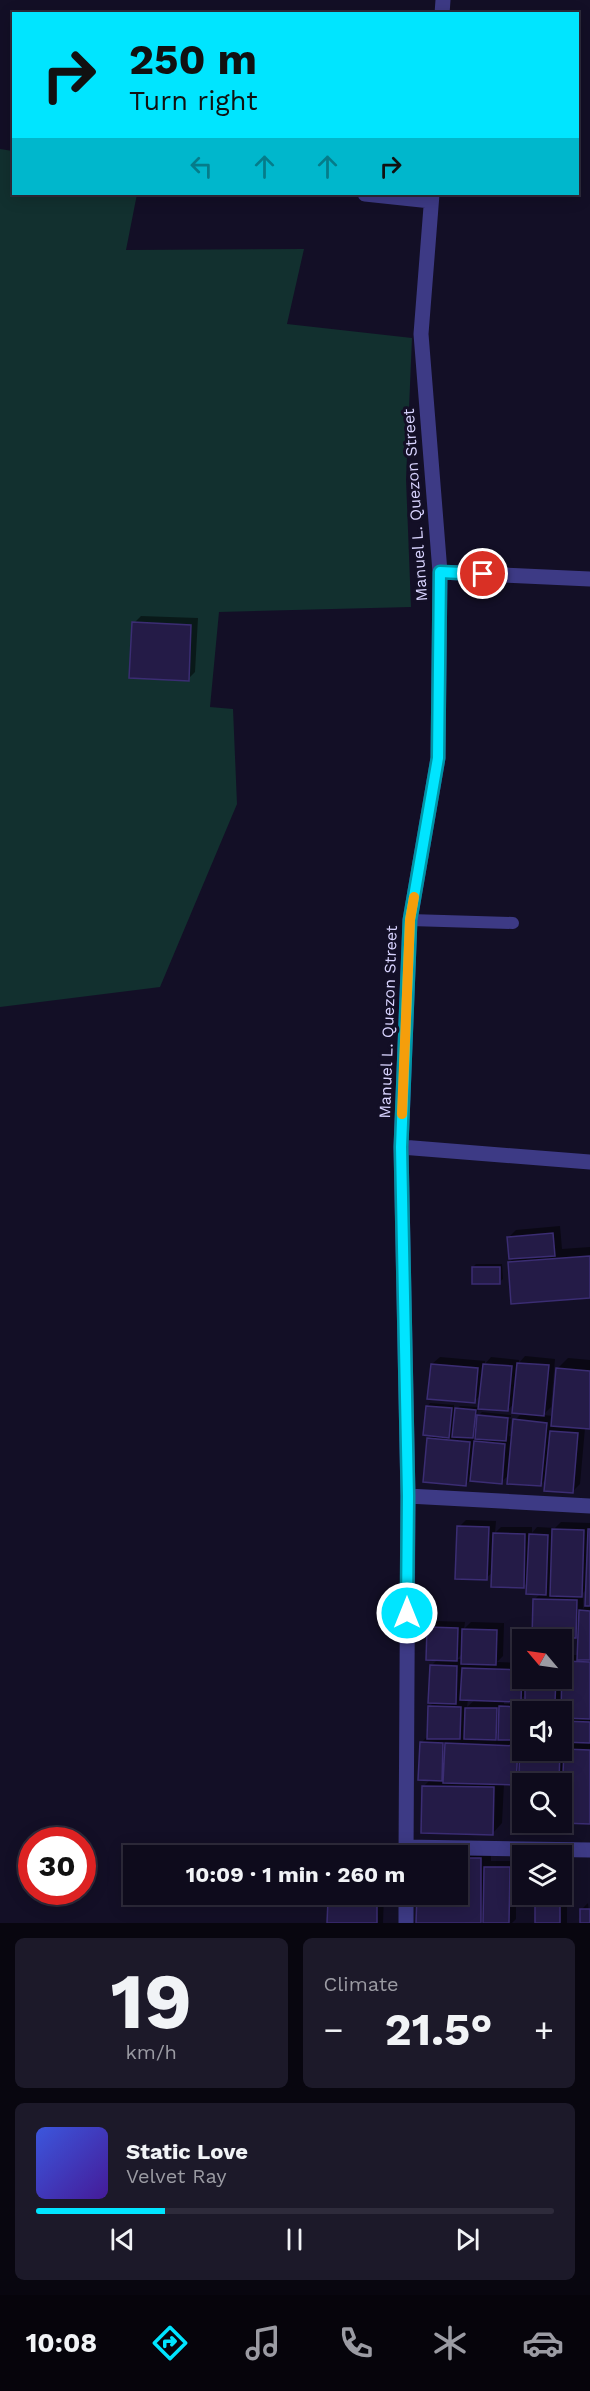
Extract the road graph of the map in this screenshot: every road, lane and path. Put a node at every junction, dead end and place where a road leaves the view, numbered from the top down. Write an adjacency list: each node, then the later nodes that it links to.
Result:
1 (387, 195): 2 (street)
2 (431, 197): 3 (street, Manuel L. Quezon Street)
3 (440, 572): 4 (street); 5 (street, Manuel L. Quezon Street)
4 (590, 579)
5 (410, 920): 6 (lane); 7 (street, Manuel L. Quezon Street)
6 (513, 923)
7 (401, 1147): 8 (street); 9 (street, Manuel L. Quezon Street)
8 (590, 1162)
9 (408, 1496): 10 (street); 11 (street, Manuel L. Quezon Street)
10 (590, 1506)
11 (406, 1845)
12 (590, 1850): 13 (street)
13 (468, 1851)
14 (406, 1905): 15 (street)
15 (406, 1923)

